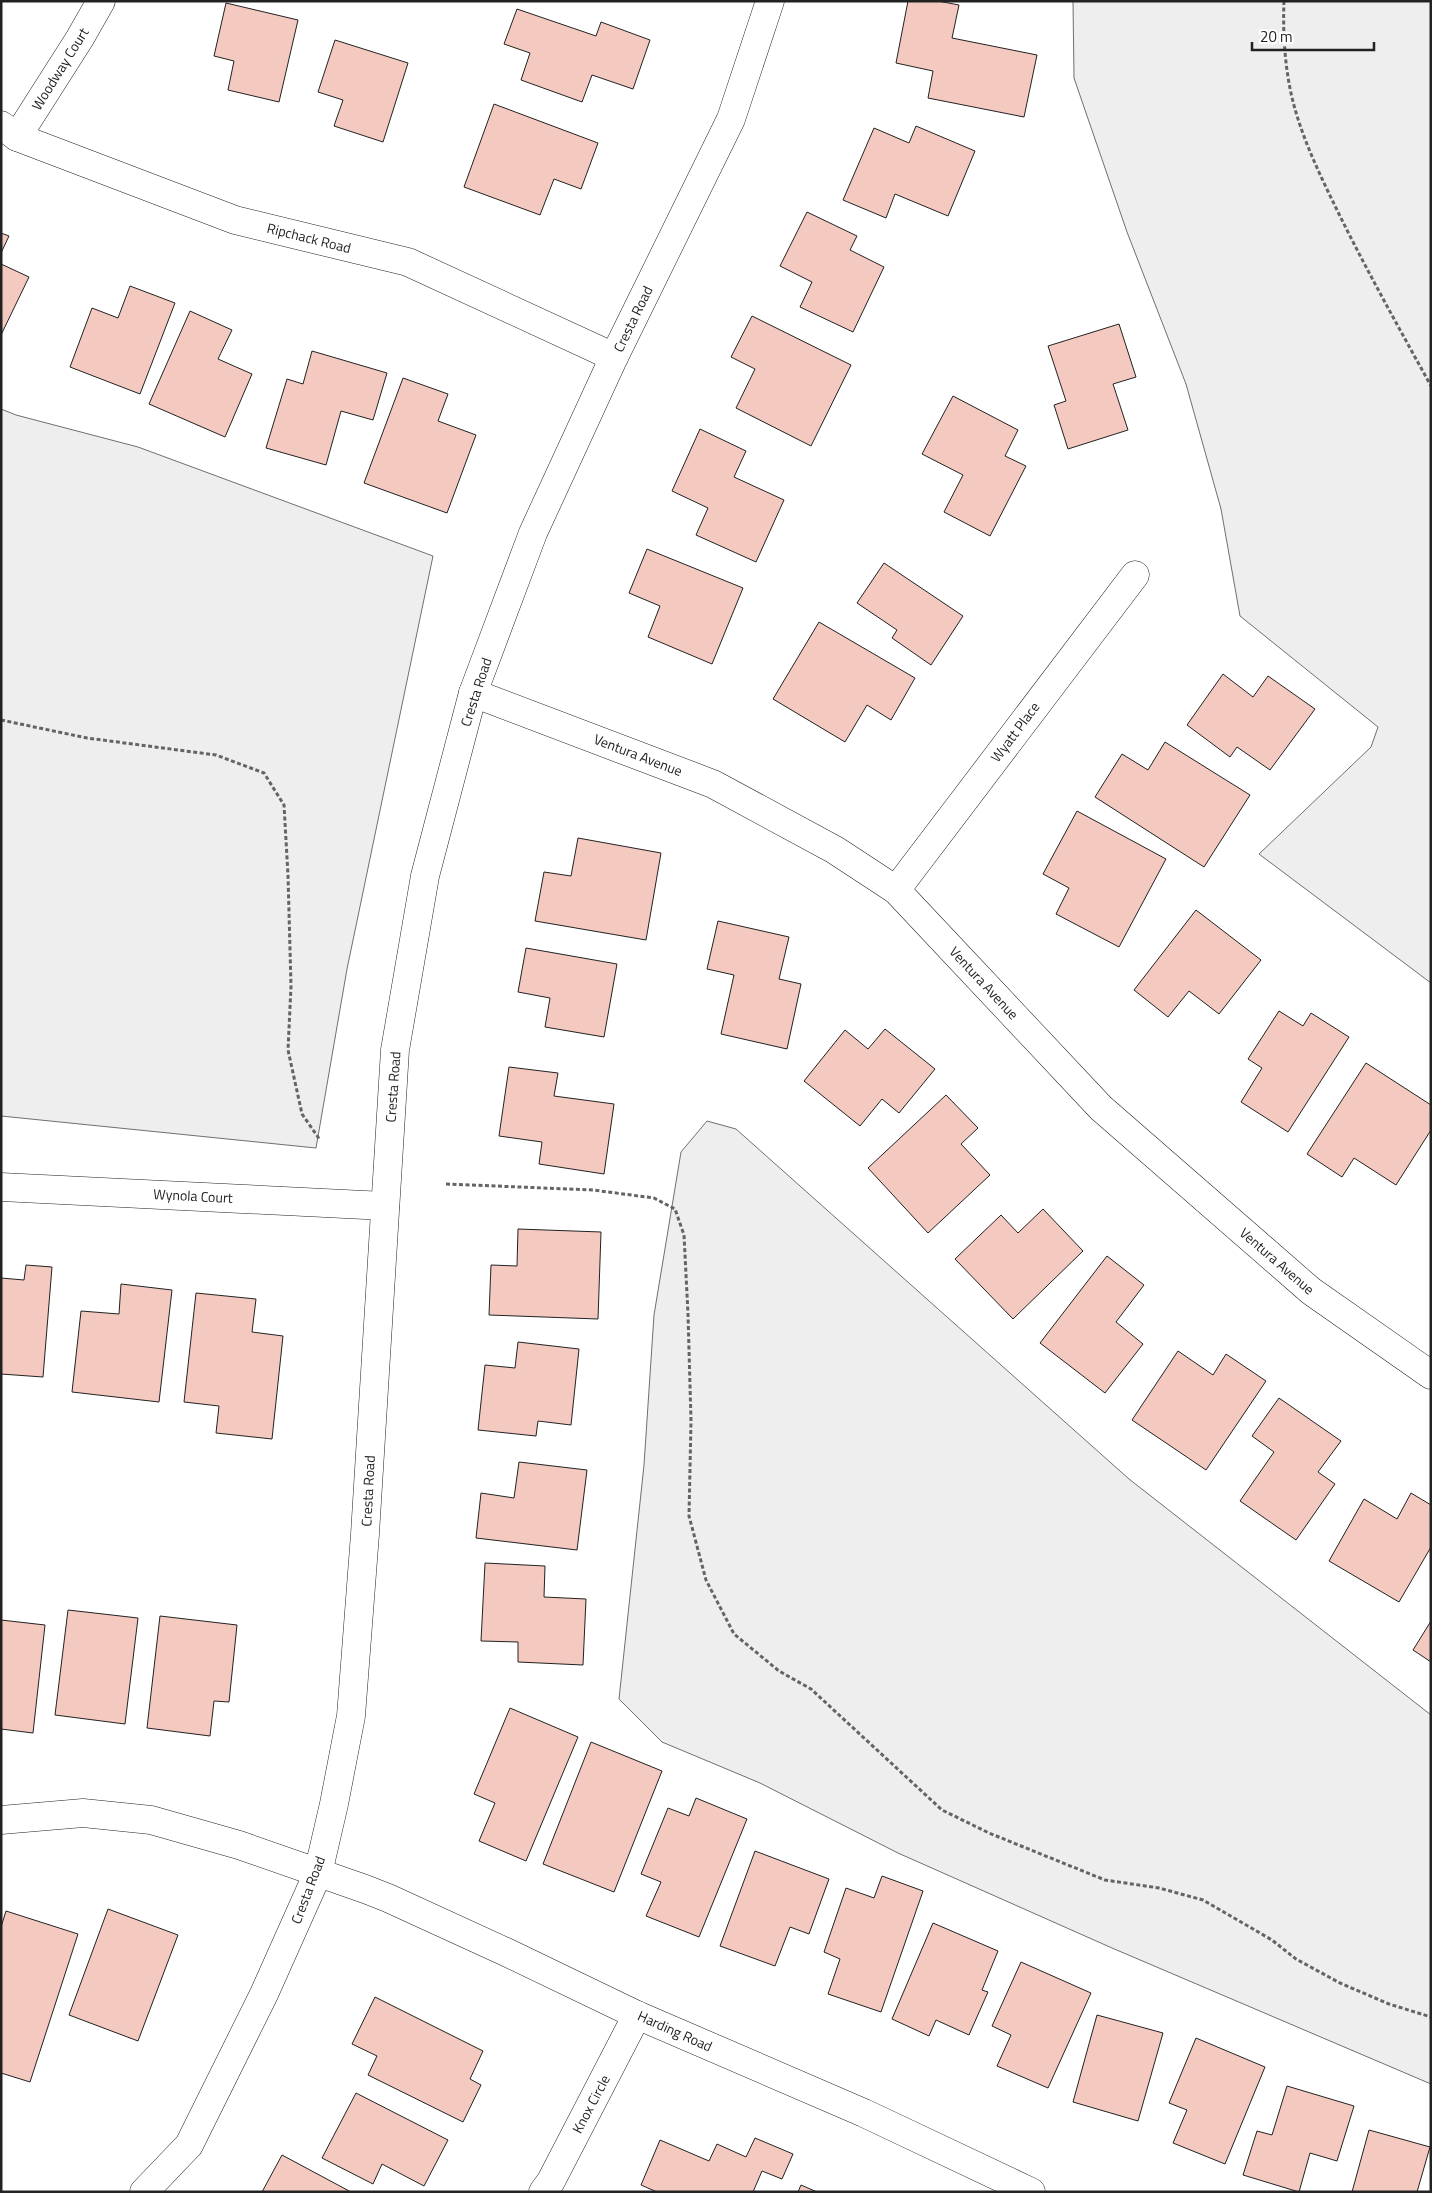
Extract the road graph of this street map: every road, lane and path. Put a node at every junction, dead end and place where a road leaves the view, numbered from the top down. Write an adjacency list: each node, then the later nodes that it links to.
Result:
1 (101, 1): 4 (street, Woodway Court)
2 (770, 1): 5 (street, Cresta Road)
3 (1284, 1): 6 (path)
4 (9, 131): 5 (street, Ripchack Road)
5 (614, 357): 8 (street, Cresta Road)
6 (1431, 386)
7 (1135, 575): 10 (street, Wyatt Place)
8 (473, 693): 10 (street, Ventura Avenue); 14 (street, Cresta Road)
9 (1, 720): 11 (path)
10 (896, 890): 15 (street, Ventura Avenue)
11 (320, 1140)
12 (446, 1184): 19 (path)
13 (1, 1187): 14 (street, Wynola Court)
14 (385, 1206): 17 (street, Cresta Road)
15 (1431, 1375)
16 (1, 1820): 17 (street, Harding Road)
17 (318, 1873): 18 (street, Harding Road); 20 (street, Cresta Road)
18 (637, 2015): 21 (street, Knox Circle); 22 (street, Harding Road)
19 (1431, 2017)
20 (144, 2192)
21 (543, 2192)
22 (1031, 2192)

